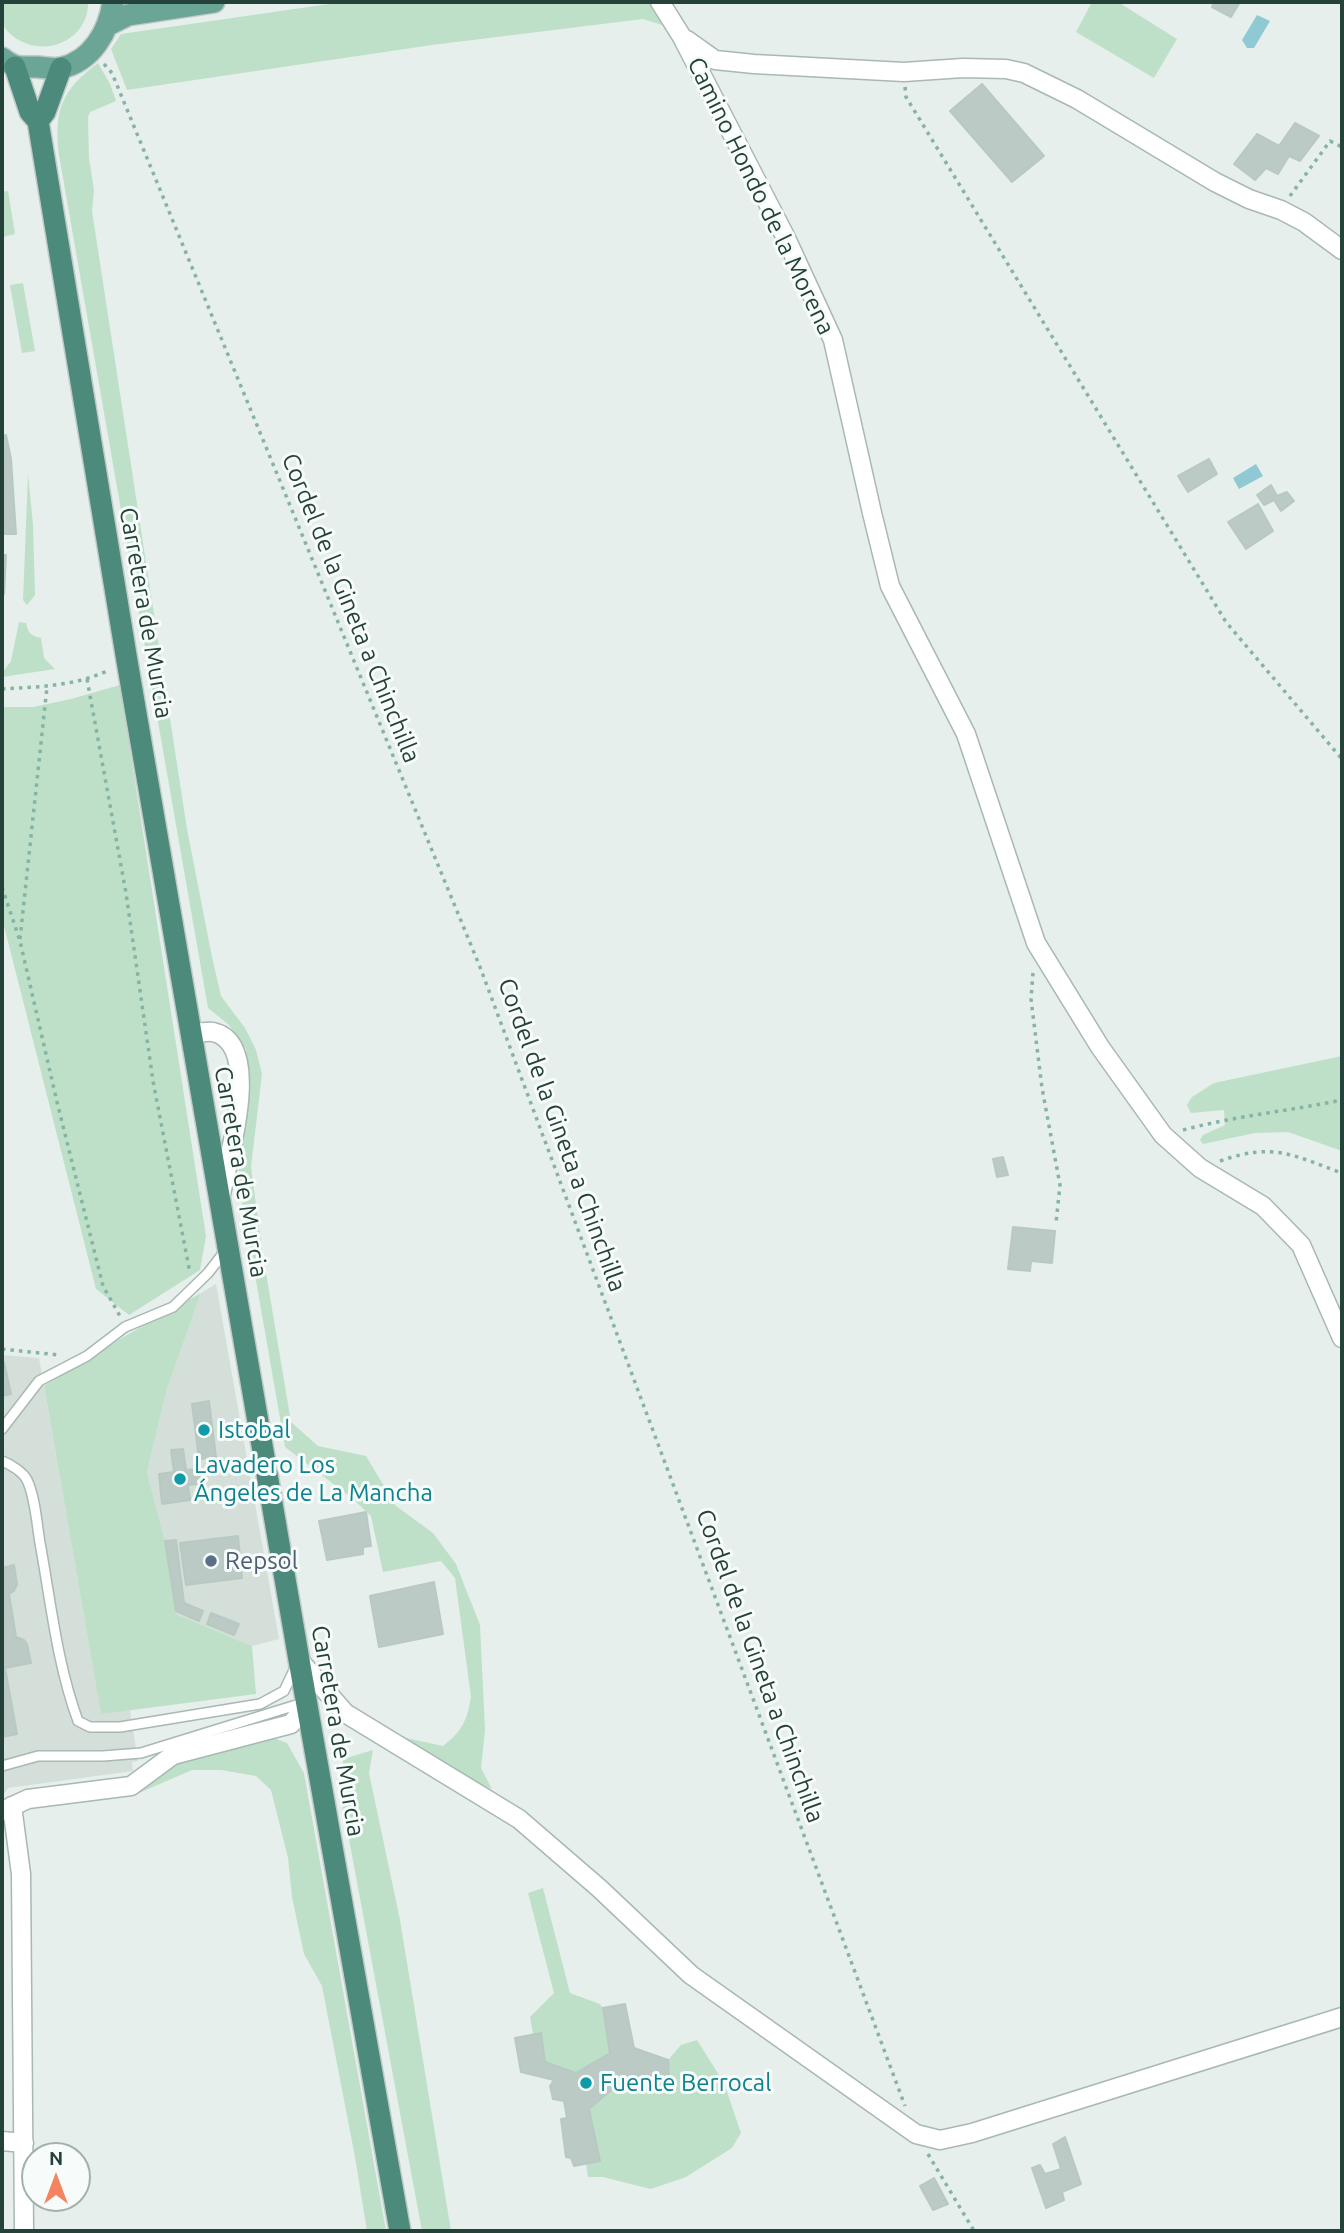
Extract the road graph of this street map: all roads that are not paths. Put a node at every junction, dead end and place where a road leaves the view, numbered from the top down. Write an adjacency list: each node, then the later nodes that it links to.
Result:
1 (113, 2): 4 (main road)
2 (214, 2): 4 (main road)
3 (660, 2): 5 (street, Camino Hondo de la Morena)
4 (108, 25): 7 (main road)
5 (682, 37): 9 (street); 13 (street, Camino Hondo de la Morena)
6 (8, 63): 7 (main road); 8 (highway, Carretera de Murcia)
7 (61, 68): 8 (highway)
8 (37, 121): 10 (highway, Carretera de Murcia)
9 (1342, 250)
10 (191, 1034): 11 (highway, Carretera de Murcia); 11 (street)
11 (220, 1201): 12 (highway, Carretera de Murcia)
12 (228, 1247): 14 (lane); 16 (highway, Carretera de Murcia)
13 (1342, 1338)
14 (2, 1429)
15 (2, 1461): 16 (lane)
16 (299, 1660): 17 (highway, Carretera de Murcia); 20 (street)
17 (307, 1703): 18 (lane); 19 (street); 26 (highway, Carretera de Murcia)
18 (2, 1766)
19 (7, 1809): 22 (street)
20 (1342, 2017)
21 (2, 2141): 23 (street)
22 (24, 2142)
23 (21, 2143)
24 (24, 2212): 25 (street)
25 (24, 2231)
26 (400, 2231)

